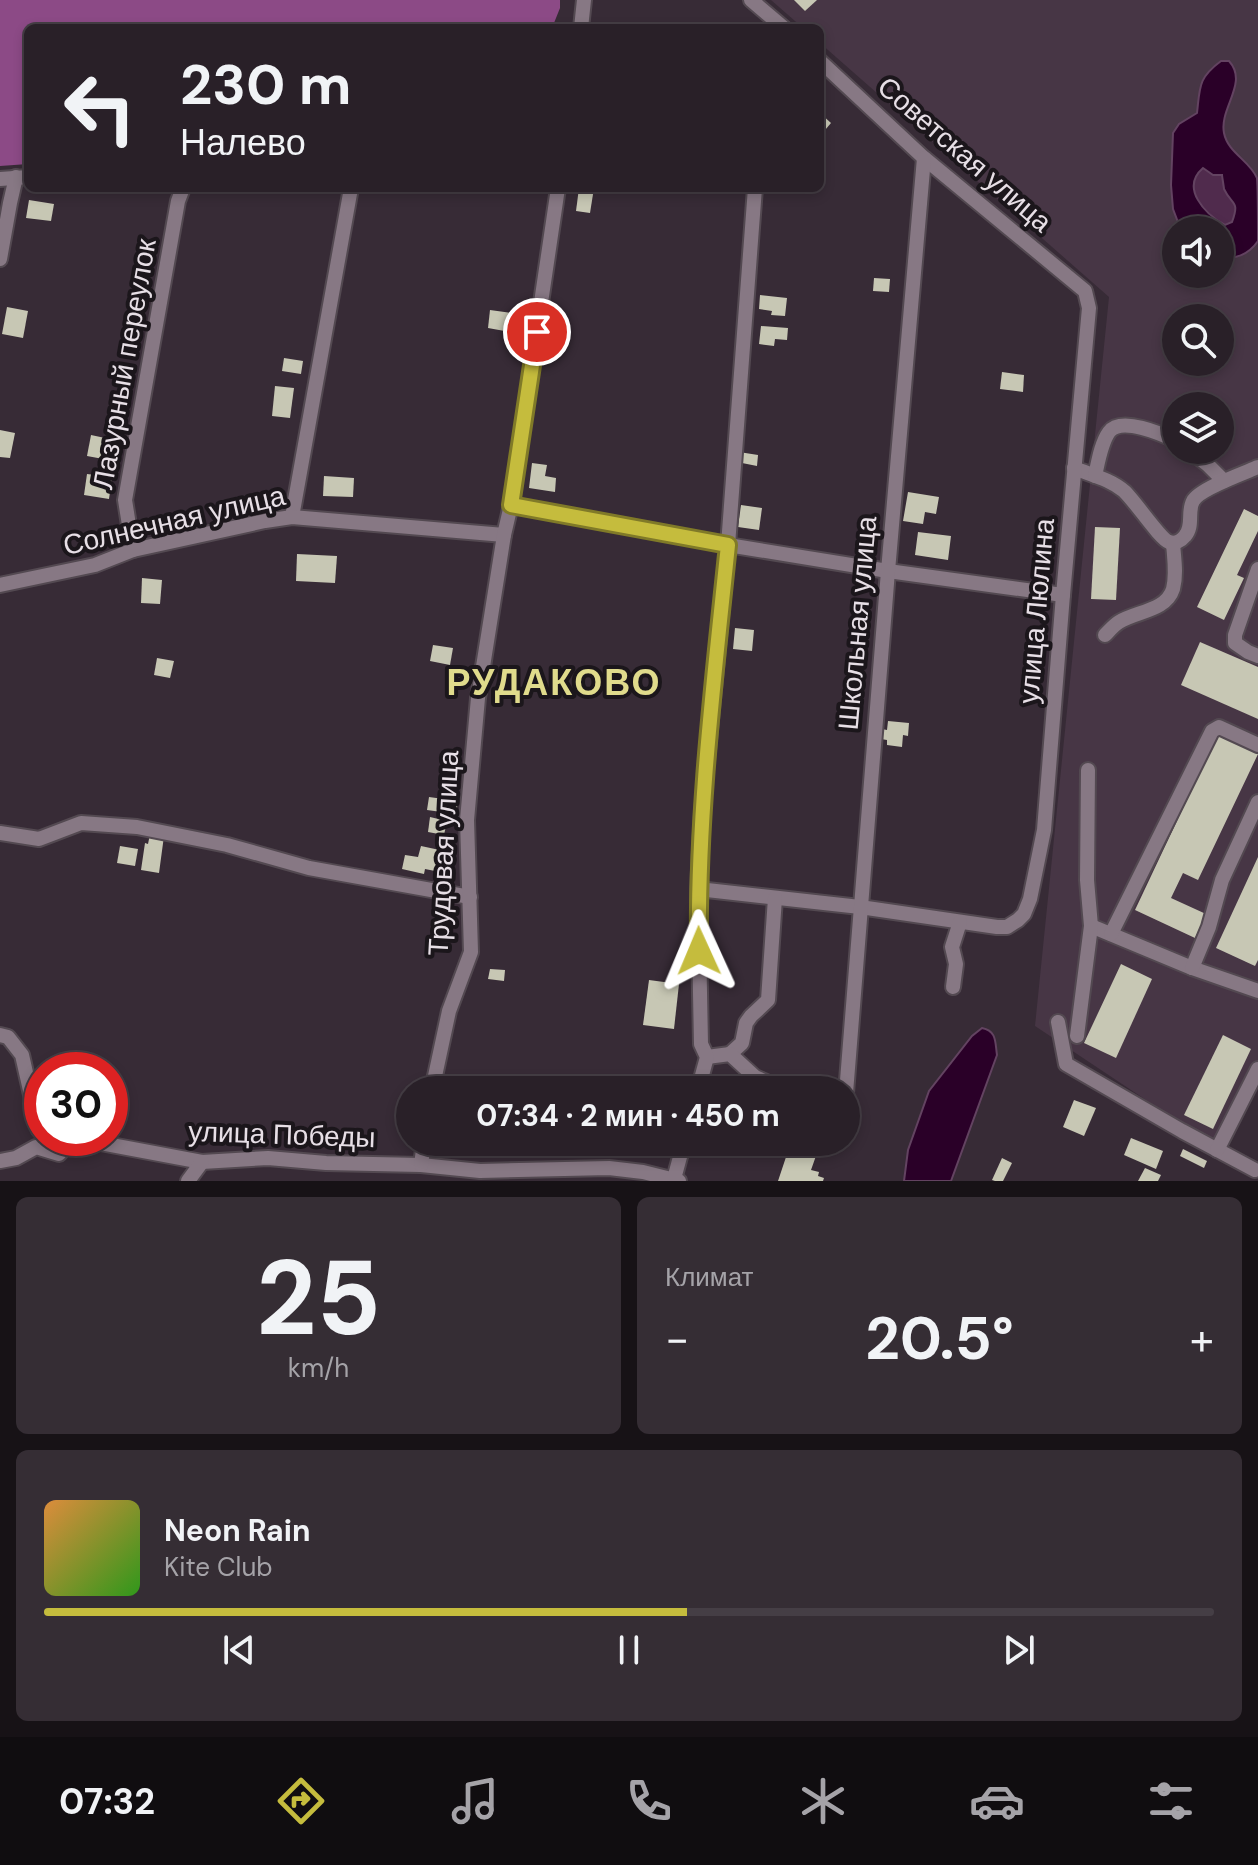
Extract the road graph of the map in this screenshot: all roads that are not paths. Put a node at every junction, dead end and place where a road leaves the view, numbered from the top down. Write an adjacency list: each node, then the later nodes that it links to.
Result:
1 (584, 0): 3 (street)
2 (751, 0): 4 (street)
3 (581, 24)
4 (779, 24)
5 (824, 65): 6 (street, Советская улица)
6 (924, 158): 14 (street, Советская улица); 28 (street, Школьная улица)
7 (22, 177): 8 (street); 13 (street)
8 (0, 179)
9 (181, 192): 26 (street, Лазурный переулок)
10 (350, 192): 22 (street)
11 (557, 192): 21 (street, Трудовая улица)
12 (755, 192): 25 (street)
13 (0, 259)
14 (1077, 284): 18 (street, улица Люлина)
15 (1162, 434): 19 (street)
16 (1207, 464): 20 (street)
17 (1258, 467): 20 (street)
18 (1074, 468): 19 (street); 30 (street, улица Люлина)
19 (1095, 476): 24 (street)
20 (1224, 481): 24 (street)
21 (511, 505): 23 (street, Трудовая улица); 25 (street)
22 (292, 517): 23 (street, Солнечная улица); 26 (street, Солнечная улица)
23 (504, 535): 38 (street, Трудовая улица)
24 (1173, 543): 31 (street)
25 (728, 545): 28 (street); 37 (street)
26 (133, 550): 29 (street, Солнечная улица)
27 (1258, 569): 32 (street)
28 (888, 571): 30 (street); 40 (street, Школьная улица)
29 (0, 585)
30 (1063, 595): 41 (street, улица Люлина)
31 (1105, 635)
32 (1258, 656)
33 (1258, 745): 43 (street)
34 (1088, 770): 42 (street)
35 (1258, 802): 44 (street)
36 (0, 833): 38 (street)
37 (698, 889): 39 (street); 51 (street)
38 (470, 897): 54 (street, Трудовая улица)
39 (775, 898): 40 (street); 50 (street)
40 (860, 907): 41 (street); 57 (street, Школьная улица)
41 (960, 922): 45 (street)
42 (1091, 926): 43 (street); 49 (street)
43 (1111, 934): 44 (street)
44 (1192, 968): 46 (street)
45 (953, 987)
46 (1258, 991)
47 (1058, 1022): 59 (street)
48 (0, 1035): 52 (street)
49 (1077, 1036)
50 (730, 1054): 51 (street); 56 (street)
51 (707, 1057): 55 (street)
52 (24, 1064)
53 (1258, 1069): 59 (street)
54 (435, 1076)
55 (702, 1076)
56 (754, 1076)
57 (847, 1076)
58 (128, 1148): 64 (street, улица Победы)
59 (1217, 1150): 66 (street)
60 (24, 1154): 63 (street)
61 (422, 1156): 65 (street)
62 (681, 1156): 67 (street)
63 (0, 1161)
64 (202, 1162): 65 (street, улица Победы); 68 (street)
65 (421, 1165): 67 (street, улица Победы)
66 (1254, 1172)
67 (676, 1180)
68 (188, 1181)

